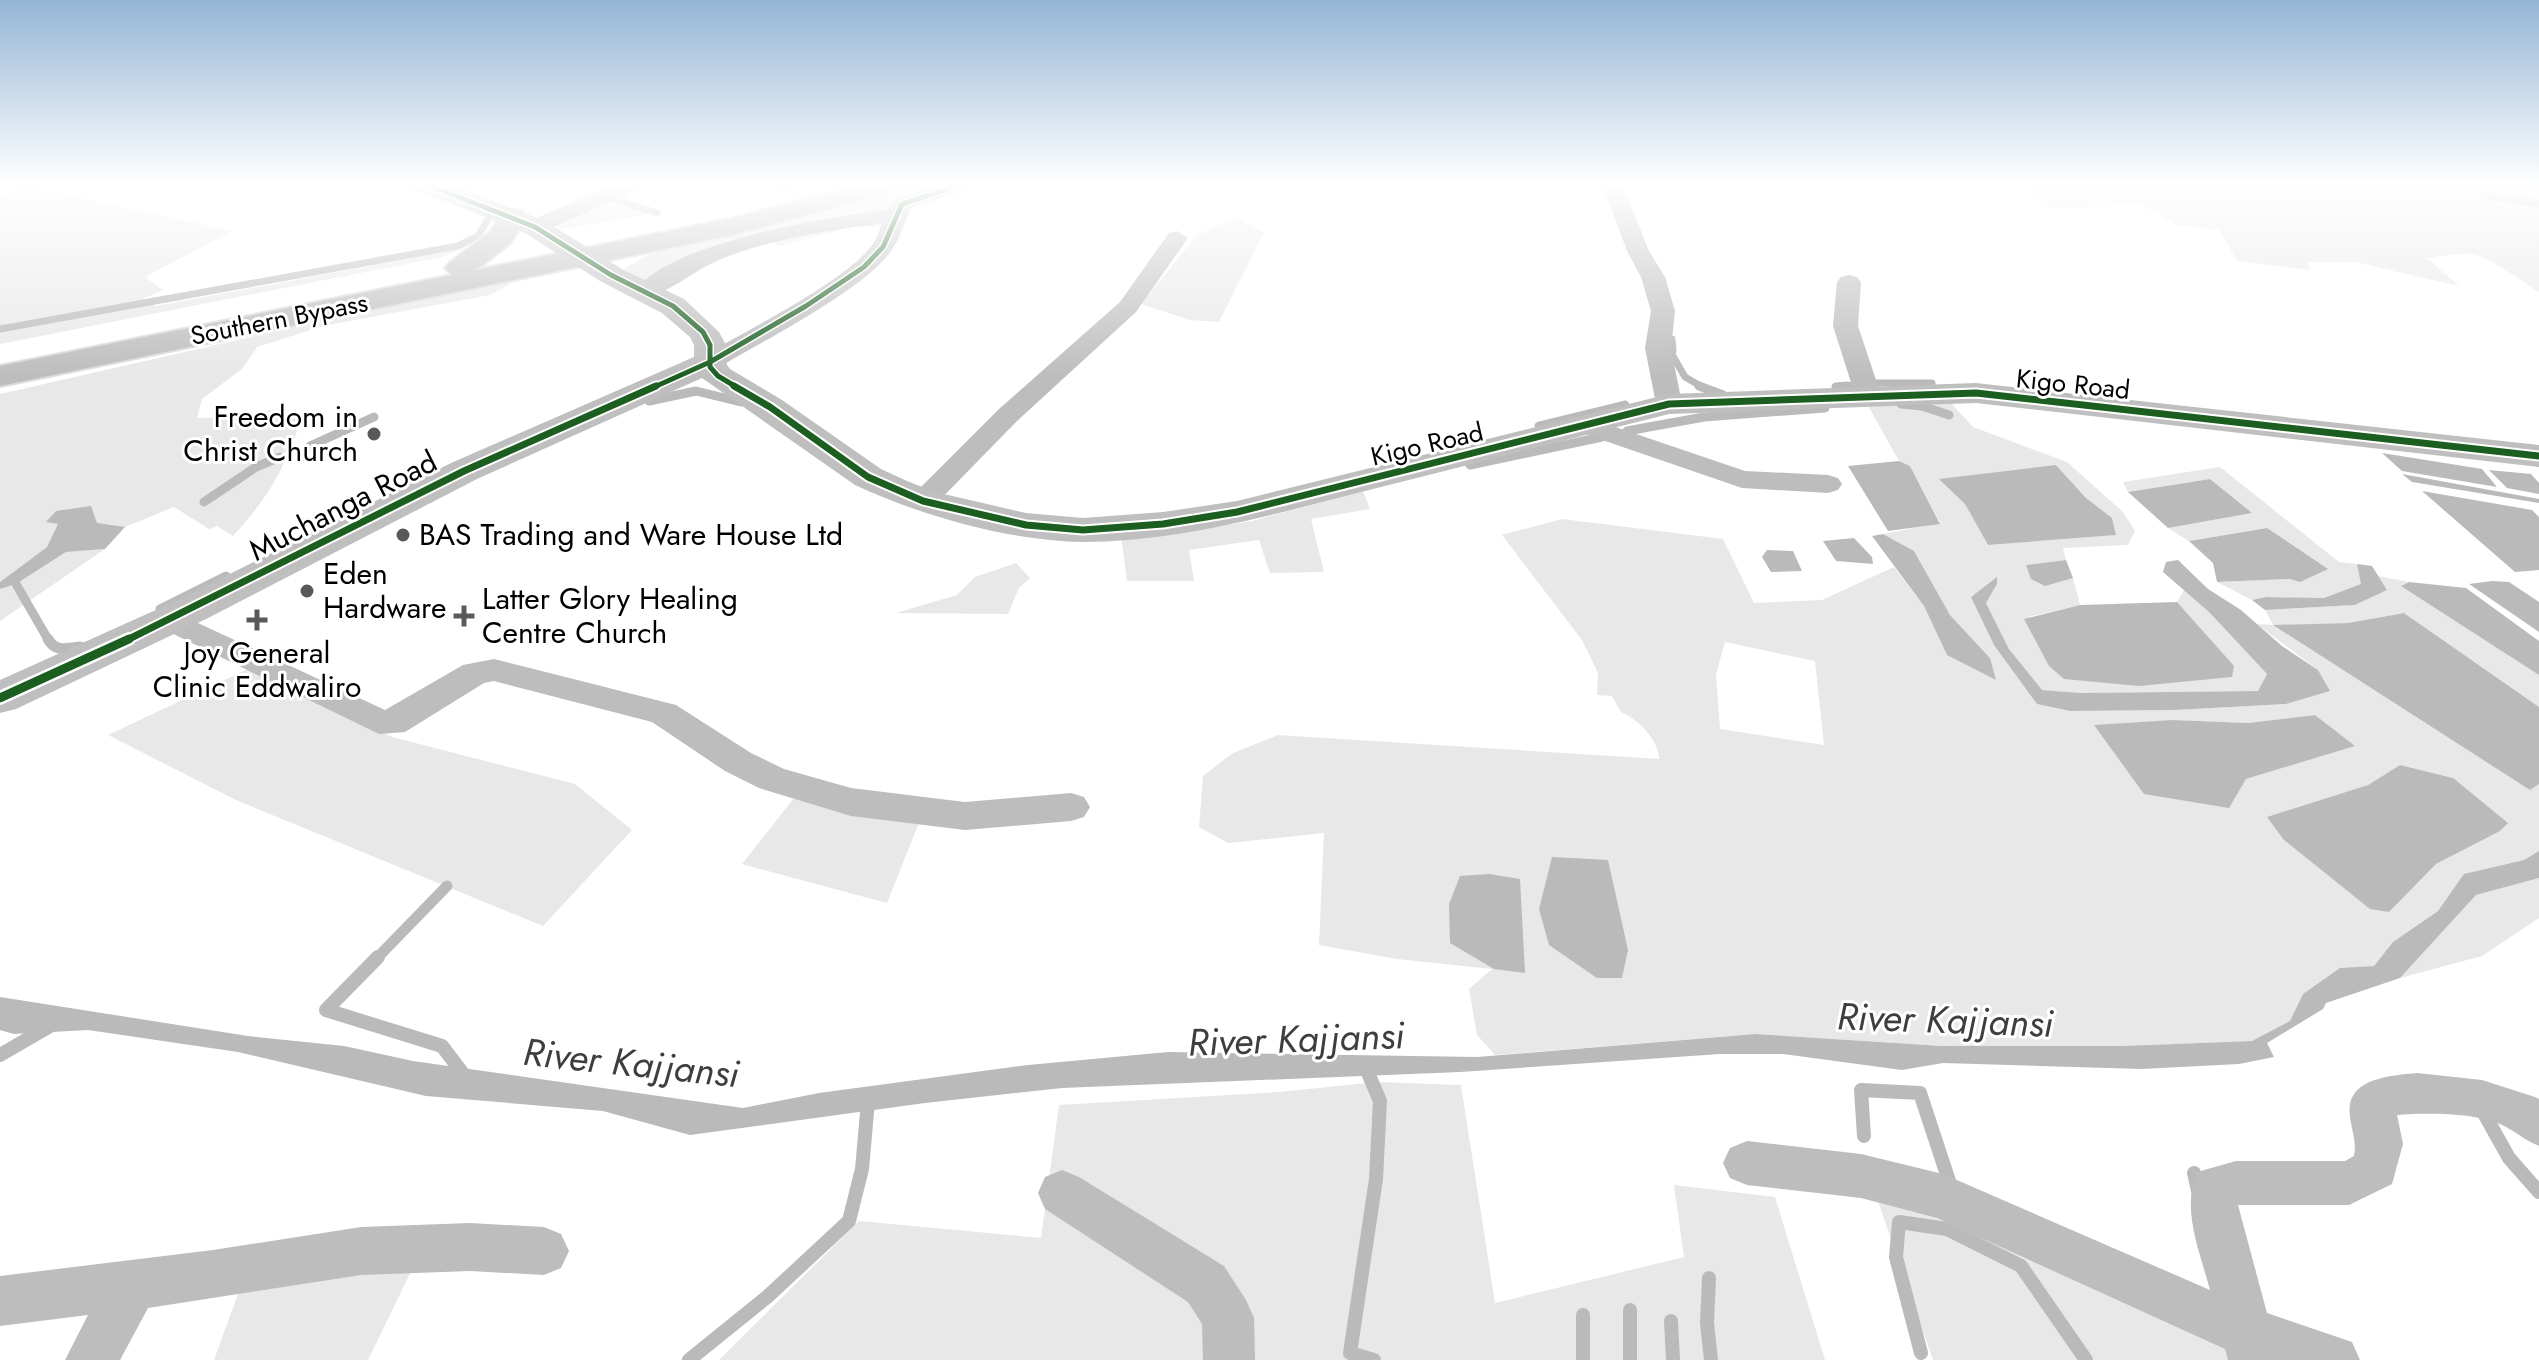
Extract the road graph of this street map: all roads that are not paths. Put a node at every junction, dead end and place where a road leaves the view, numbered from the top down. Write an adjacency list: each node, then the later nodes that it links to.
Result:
1 (485, 249): 11 (highway)
2 (570, 249): 10 (street, Kigo Road)
3 (584, 249): 10 (highway, Southern Bypass)
4 (599, 249): 10 (highway, Southern Bypass)
5 (645, 249): 12 (highway)
6 (732, 249): 14 (street)
7 (881, 249): 18 (street)
8 (1169, 249): 26 (street)
9 (1637, 249): 22 (street)
10 (574, 252): 11 (highway, Southern Bypass); 12 (street, Kigo Road); 15 (highway, Southern Bypass)
11 (460, 268): 15 (highway, Southern Bypass)
12 (611, 275): 14 (street, Kigo Road)
13 (1849, 282): 21 (street)
14 (646, 292): 18 (street, Kigo Road)
15 (185, 330): 16 (highway); 17 (highway, Southern Bypass); 19 (highway, Southern Bypass); 20 (highway)
16 (0, 353)
17 (0, 362)
18 (710, 362): 26 (street, Kigo Road); 27 (street, Muchanga Road)
19 (0, 376)
20 (0, 387)
21 (1868, 395): 22 (street, Kigo Road); 24 (street, Kigo Road)
22 (1669, 404): 23 (street, Kigo Road)
23 (1589, 426): 25 (street); 26 (street, Kigo Road)
24 (2539, 456)
25 (1828, 484)
26 (923, 501)
27 (170, 620): 28 (street, Muchanga Road); 29 (street)
28 (0, 698)
29 (1071, 807)
30 (2539, 1125): 36 (street)
31 (1747, 1163): 36 (street)
32 (1062, 1193): 38 (street)
33 (544, 1251): 34 (street)
34 (134, 1284): 35 (street); 37 (street)
35 (0, 1301)
36 (2250, 1346): 39 (street)
37 (91, 1360)
38 (1229, 1360)
39 (2334, 1360)

